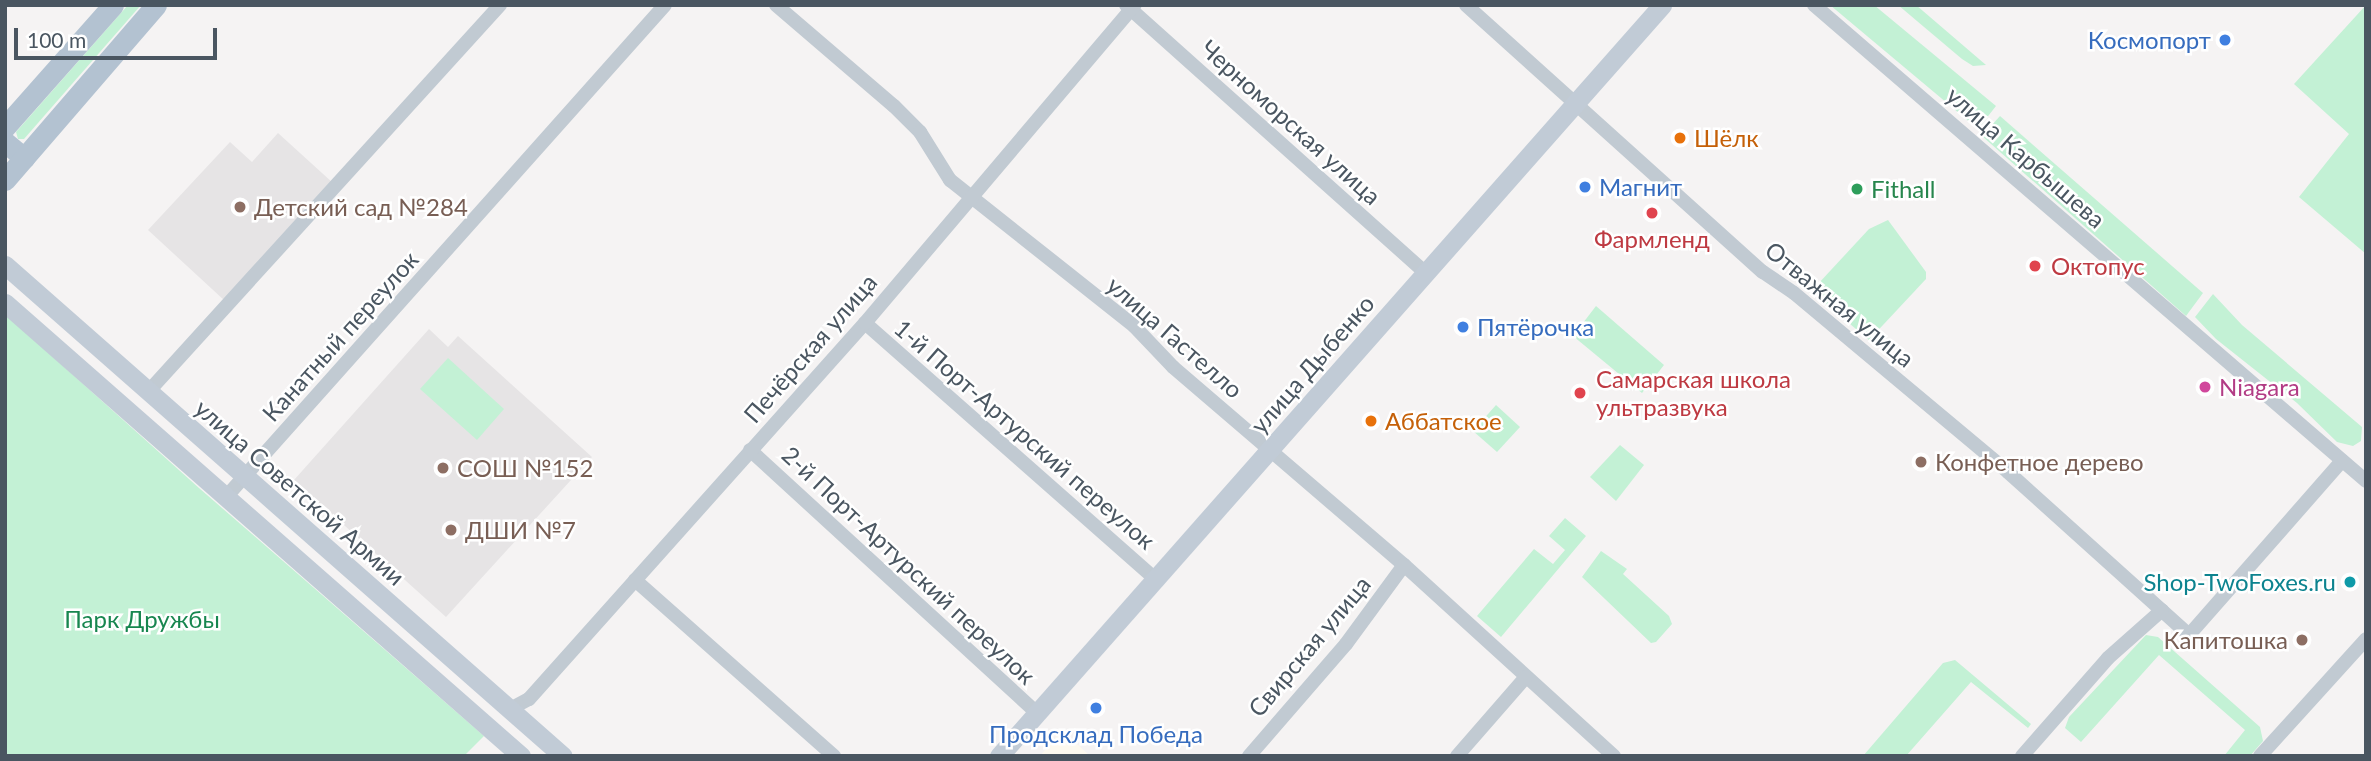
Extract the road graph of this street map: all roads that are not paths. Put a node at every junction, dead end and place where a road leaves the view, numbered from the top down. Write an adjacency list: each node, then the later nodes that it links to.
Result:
1 (113, 5): 11 (main road)
2 (156, 5): 13 (main road)
3 (500, 5): 20 (street)
4 (665, 5): 24 (street, Канатный переулок)
5 (776, 5): 15 (street, улица Гастелло)
6 (1466, 5): 10 (street, Отважная улица)
7 (1662, 5): 10 (main road, улица Дыбенко)
8 (1814, 5): 23 (street, улица Карбышева)
9 (1131, 7): 15 (street, Печёрская улица); 17 (street, Черноморская улица)
10 (1574, 105): 17 (main road, улица Дыбенко); 30 (street, Отважная улица)
11 (5, 127)
12 (5, 142): 13 (main road)
13 (24, 158): 14 (main road)
14 (5, 180)
15 (970, 196): 19 (street, Печёрская улица); 21 (street, улица Гастелло)
16 (5, 265): 20 (main road, улица Советской Армии)
17 (1426, 273): 21 (main road, улица Дыбенко)
18 (5, 303): 26 (main road)
19 (864, 323): 22 (street, Печёрская улица); 28 (street, 1-й Порт-Артурский переулок)
20 (148, 392): 24 (main road, улица Советской Армии)
21 (1270, 449): 27 (street, улица Гастелло); 28 (main road, улица Дыбенко)
22 (750, 450): 29 (street, Печёрская улица); 34 (street, 2-й Порт-Артурский переулок)
23 (2342, 461): 25 (street, улица Карбышева); 30 (street, Отважная улица)
24 (244, 476): 26 (street, Канатный переулок); 33 (main road, улица Советской Армии)
25 (2366, 481)
26 (226, 497): 35 (main road)
27 (1404, 565): 32 (street, улица Гастелло); 40 (street, Свирская улица)
28 (1155, 579): 34 (main road, улица Дыбенко)
29 (635, 580): 33 (street, Печёрская улица); 38 (street)
30 (2162, 610): 43 (street)
31 (2366, 639): 44 (street)
32 (1526, 677): 41 (street); 42 (street, улица Гастелло)
33 (510, 709): 35 (main road); 37 (main road, улица Советской Армии)
34 (1037, 713): 39 (main road, улица Дыбенко)
35 (491, 730): 36 (main road)
36 (521, 756)
37 (563, 756)
38 (834, 756)
39 (999, 756)
40 (1249, 756)
41 (1457, 756)
42 (1614, 756)
43 (2022, 756)
44 (2260, 756)

